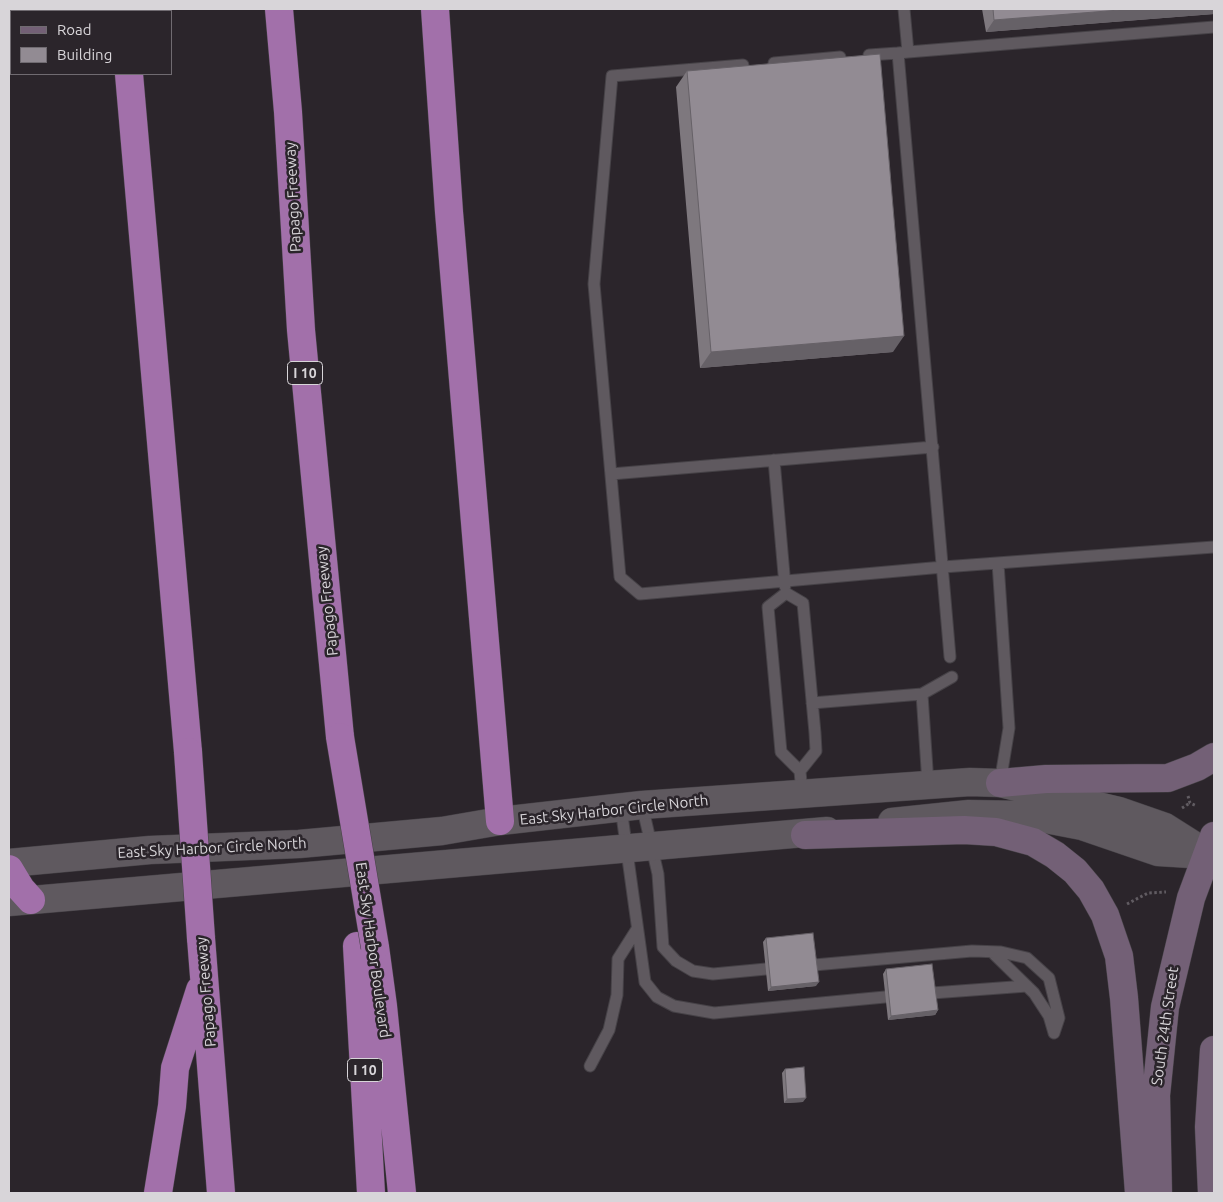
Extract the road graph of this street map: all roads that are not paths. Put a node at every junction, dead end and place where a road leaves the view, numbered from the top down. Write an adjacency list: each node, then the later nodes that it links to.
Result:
1 (279, 9): 39 (highway, Papago Freeway / I 10, bridge)
2 (436, 9): 30 (highway)
3 (904, 9): 5 (lane)
4 (1214, 27): 5 (lane)
5 (903, 53): 6 (lane); 13 (lane)
6 (869, 55)
7 (840, 57): 8 (lane)
8 (774, 63)
9 (743, 65): 15 (lane)
10 (116, 75): 12 (highway)
11 (128, 75): 12 (highway, Papago Freeway)
12 (139, 195): 43 (highway, Papago Freeway, bridge)
13 (933, 447): 14 (lane); 18 (lane)
14 (774, 460): 15 (lane); 19 (lane)
15 (611, 474): 19 (lane)
16 (1214, 547): 17 (lane)
17 (998, 563): 18 (lane); 27 (lane)
18 (943, 567): 19 (lane); 21 (lane)
19 (785, 580): 20 (lane)
20 (786, 593): 24 (lane); 26 (lane)
21 (950, 657)
22 (952, 677): 23 (lane)
23 (922, 694): 24 (lane); 28 (lane)
24 (812, 703): 26 (lane)
25 (1214, 757): 27 (main road)
26 (801, 782): 28 (street, East Sky Harbor Circle North); 29 (street, East Sky Harbor Circle North); 31 (street)
27 (1000, 783): 28 (street, East Sky Harbor Circle North); 33 (street, East Sky Harbor Circle North)
28 (928, 784)
29 (632, 806): 30 (street, East Sky Harbor Circle North); 32 (lane); 32 (lane)
30 (500, 821): 34 (street, East Sky Harbor Circle North); 35 (street)
31 (805, 835): 32 (street); 33 (street); 53 (main road)
32 (639, 848): 35 (street); 38 (lane); 42 (lane)
33 (1212, 849): 54 (main road, South 24th Street)
34 (9, 863)
35 (420, 868): 37 (street)
36 (9, 869): 37 (highway)
37 (20, 901)
38 (637, 928): 46 (lane); 48 (lane)
39 (366, 947): 51 (highway, Papago Freeway / I 10); 52 (highway, East Sky Harbor Boulevard)
40 (992, 952): 41 (lane); 44 (lane); 44 (lane)
41 (814, 965)
42 (766, 969)
43 (204, 979): 49 (highway); 50 (highway, Papago Freeway)
44 (1027, 986): 45 (lane)
45 (932, 994)
46 (885, 997)
47 (1214, 1050): 55 (main road)
48 (590, 1066)
49 (158, 1193)
50 (221, 1193)
51 (371, 1193)
52 (402, 1193)
53 (1139, 1193)
54 (1158, 1193)
55 (1212, 1193)

